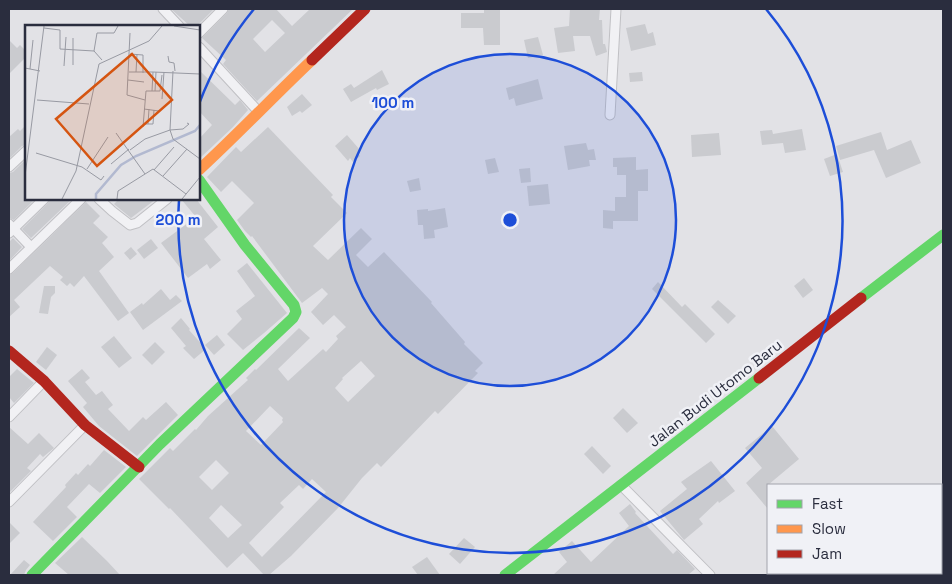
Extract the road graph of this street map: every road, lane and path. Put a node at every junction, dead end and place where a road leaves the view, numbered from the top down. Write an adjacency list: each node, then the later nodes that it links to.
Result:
1 (163, 9): 5 (street)
2 (223, 9): 6 (street)
3 (616, 9): 9 (street)
4 (360, 10): 8 (street)
5 (178, 25)
6 (200, 32)
7 (200, 48): 8 (street)
8 (258, 111): 12 (street)
9 (610, 115)
10 (25, 153): 11 (street)
11 (9, 168)
12 (200, 169)
13 (200, 181): 26 (street)
14 (43, 200): 18 (street)
15 (80, 200): 20 (street)
16 (100, 200): 17 (street)
17 (166, 200)
18 (10, 229): 20 (street)
19 (943, 235): 27 (street, Jalan Budi Utomo Baru)
20 (31, 246): 21 (street)
21 (9, 269)
22 (9, 351): 23 (street)
23 (44, 381): 24 (street); 25 (street)
24 (9, 417)
25 (85, 425): 26 (street); 28 (street)
26 (139, 467): 29 (street)
27 (621, 485): 30 (street, Jalan Budi Utomo Baru); 31 (street)
28 (9, 502)
29 (32, 575)
30 (505, 575)
31 (710, 575)

